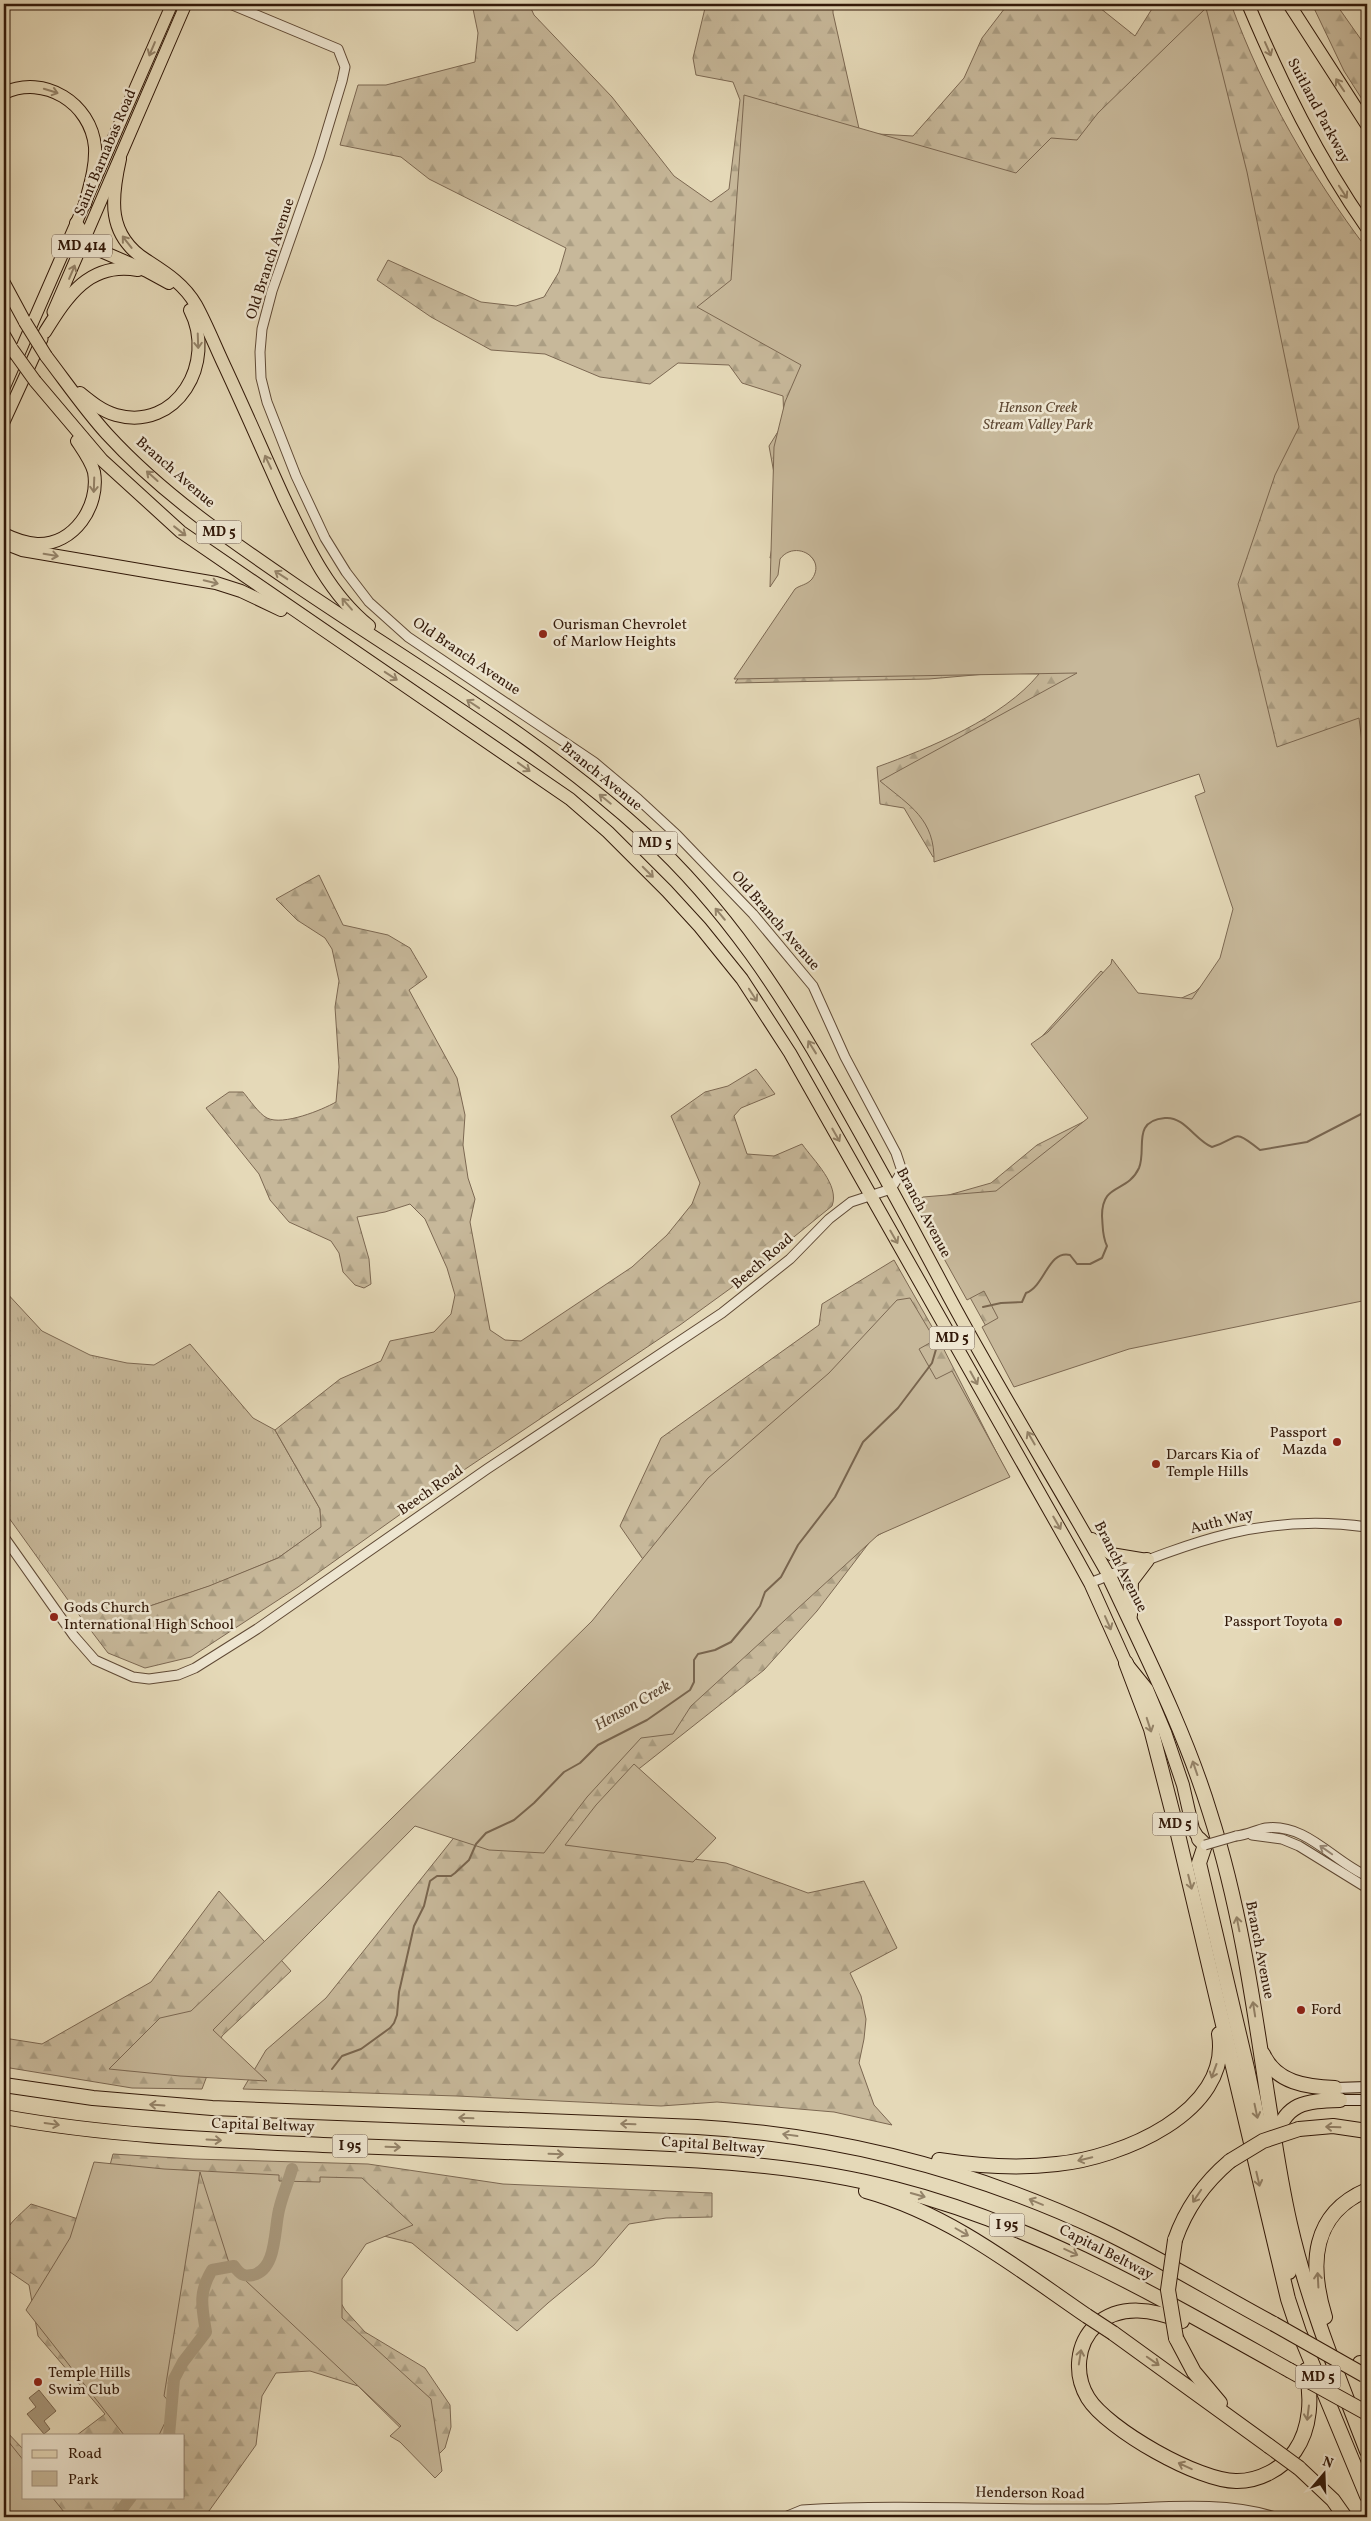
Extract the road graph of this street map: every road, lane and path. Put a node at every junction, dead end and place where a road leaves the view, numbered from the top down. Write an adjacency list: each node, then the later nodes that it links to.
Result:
1 (172, 4): 9 (main road, Saint Barnabas Road / MD 414, one-way to 9)
2 (186, 4): 8 (main road, Saint Barnabas Road / MD 414)
3 (230, 4): 27 (street, Old Branch Avenue)
4 (1248, 4): 11 (highway, Suitland Parkway, one-way to 11)
5 (1289, 4): 7 (highway, Suitland Parkway, one-way to 5)
6 (4, 93): 9 (highway, one-way to 9)
7 (1367, 125)
8 (120, 159): 12 (main road, Saint Barnabas Road / MD 414); 26 (highway, one-way to 8)
9 (85, 204): 10 (main road, Saint Barnabas Road / MD 414)
10 (76, 224): 12 (highway); 18 (main road, Saint Barnabas Road / MD 414)
11 (1367, 228)
12 (85, 239): 13 (highway); 15 (main road, Saint Barnabas Road / MD 414, one-way to 12)
13 (154, 275): 15 (highway); 17 (highway, one-way to 17)
14 (4, 283): 17 (highway, Branch Avenue / MD 5, bridge)
15 (45, 332): 20 (main road, Saint Barnabas Road / MD 414)
16 (4, 335): 19 (highway, MD 5, bridge)
17 (58, 372): 26 (highway, Branch Avenue / MD 5, one-way to 17)
18 (4, 388)
19 (48, 398): 23 (highway, one-way to 23); 25 (highway, MD 5, one-way to 25)
20 (4, 422)
21 (4, 530): 23 (highway)
22 (4, 534): 23 (highway)
23 (17, 541)
24 (4, 543): 25 (highway, one-way to 25)
25 (357, 654): 28 (highway, MD 5, one-way to 28)
26 (409, 659): 27 (highway, Branch Avenue / MD 5, one-way to 26)
27 (891, 1189): 28 (street, Beech Road); 30 (highway, Branch Avenue / MD 5, one-way to 27)
28 (870, 1194): 31 (street, Beech Road); 34 (highway, MD 5, one-way to 34)
29 (1367, 1527): 32 (street, Auth Way)
30 (1082, 1530): 32 (highway); 33 (highway, Branch Avenue / MD 5)
31 (4, 1537)
32 (1147, 1560): 33 (street, Auth Way); 35 (highway)
33 (1108, 1576): 34 (street, Auth Way); 35 (highway, Branch Avenue / MD 5)
34 (1090, 1583): 36 (highway, MD 5, one-way to 36)
35 (1130, 1620): 42 (highway, Branch Avenue / MD 5, one-way to 35)
36 (1126, 1663): 38 (highway); 41 (highway, MD 5, one-way to 41)
37 (1249, 1834): 38 (street, bridge); 39 (street, one-way to 37); 40 (street)
38 (1202, 1842): 60 (highway, one-way to 60)
39 (1367, 1876)
40 (1367, 1888)
41 (1213, 1988): 49 (highway, one-way to 49); 53 (highway, MD 5, one-way to 53)
42 (1260, 2047): 45 (highway); 50 (highway, Branch Avenue / MD 5)
43 (4, 2085): 49 (highway, Capital Beltway / I 95, one-way to 43)
44 (1367, 2087): 45 (main road)
45 (1338, 2094): 46 (main road); 50 (highway)
46 (1367, 2100)
47 (4, 2117): 51 (highway, Capital Beltway / I 95, one-way to 51)
48 (1367, 2131): 58 (highway, one-way to 58, bridge)
49 (838, 2143): 55 (highway, Capital Beltway / I 95, one-way to 49, bridge)
50 (1274, 2146): 57 (highway, Branch Avenue / MD 5)
51 (698, 2160): 54 (highway, Capital Beltway / I 95, one-way to 54); 58 (highway, one-way to 58, bridge)
52 (1367, 2190): 57 (highway, one-way to 52)
53 (1270, 2229): 54 (highway, one-way to 54); 60 (highway, MD 5)
54 (1289, 2370): 56 (highway, Capital Beltway / I 95, bridge)
55 (1365, 2370)
56 (1367, 2413)
57 (1358, 2428): 59 (highway, Branch Avenue / MD 5)
58 (1270, 2446): 63 (highway, bridge)
59 (1367, 2451)
60 (1365, 2489)
61 (785, 2517): 62 (street, Henderson Road)
62 (1275, 2517)
63 (1345, 2517)

